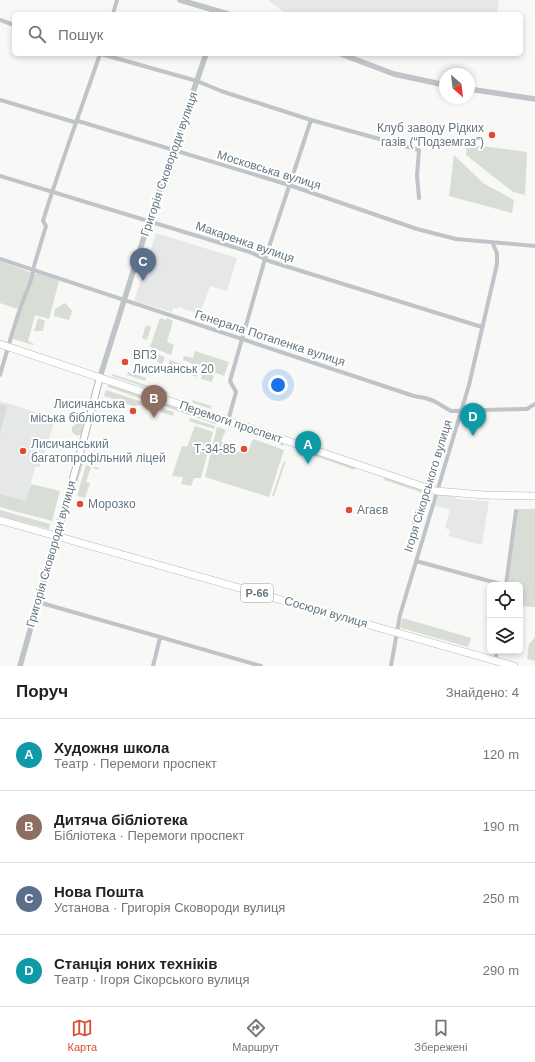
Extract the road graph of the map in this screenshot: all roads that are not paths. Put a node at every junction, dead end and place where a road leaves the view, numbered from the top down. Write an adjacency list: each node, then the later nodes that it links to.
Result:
1 (117, 0): 3 (street)
2 (180, 0): 4 (street)
3 (114, 12)
4 (218, 12)
5 (0, 20): 6 (street)
6 (12, 24)
7 (99, 56): 17 (street)
8 (107, 56): 11 (street)
9 (205, 56): 11 (street, Григорія Сковороди вулиця)
10 (346, 56): 12 (street)
11 (197, 81): 16 (street); 18 (street, Григорія Сковороди вулиця)
12 (439, 84)
13 (475, 90): 15 (street)
14 (0, 100): 17 (street, Московська вулиця)
15 (535, 100)
16 (311, 120): 20 (street); 22 (street)
17 (78, 121): 18 (street, Московська вулиця); 21 (street)
18 (174, 150): 20 (street, Московська вулиця); 23 (street, Григорія Сковороди вулиця)
19 (0, 176): 21 (street, Макаренка вулиця)
20 (289, 185): 24 (street, Московська вулиця); 27 (street)
21 (52, 192): 23 (street, Макаренка вулиця); 28 (street)
22 (419, 198)
23 (150, 221): 27 (street, Макаренка вулиця); 29 (street, Григорія Сковороди вулиця)
24 (492, 242): 25 (street, Московська вулиця); 30 (street, Ігоря Сікорського вулиця)
25 (535, 246)
26 (0, 259): 28 (street, Генерала Потапенка вулиця)
27 (265, 259): 30 (street, Макаренка вулиця); 31 (street)
28 (34, 270): 29 (street, Генерала Потапенка вулиця); 33 (street)
29 (125, 302): 31 (street, Генерала Потапенка вулиця); 35 (street, Григорія Сковороди вулиця)
30 (482, 327): 37 (street, Ігоря Сікорського вулиця)
31 (242, 339): 37 (street, Генерала Потапенка вулиця); 38 (street)
32 (0, 344): 33 (main road, Перемоги проспект)
33 (9, 347): 34 (street); 35 (main road, Перемоги проспект)
34 (0, 375)
35 (100, 377): 38 (main road, Перемоги проспект); 43 (main road, Григорія Сковороди вулиця)
36 (535, 403): 37 (street, Генерала Потапенка вулиця)
37 (461, 410): 39 (street, Ігоря Сікорського вулиця)
38 (228, 421): 39 (main road, Перемоги проспект)
39 (436, 491): 40 (main road, Перемоги проспект); 44 (street, Ігоря Сікорського вулиця)
40 (535, 496)
41 (516, 511): 46 (street)
42 (0, 520): 43 (main road, Сосюри вулиця / Р-66)
43 (56, 535): 47 (street, Григорія Сковороди вулиця); 48 (main road, Сосюри вулиця / Р-66)
44 (416, 561): 45 (street); 48 (street, Ігоря Сікорського вулиця)
45 (494, 582)
46 (505, 582)
47 (38, 602): 49 (street); 52 (street, Григорія Сковороди вулиця)
48 (396, 632): 51 (main road, Сосюри вулиця / Р-66); 55 (street, Ігоря Сікорського вулиця)
49 (160, 638): 53 (street); 54 (street)
50 (496, 654): 51 (street)
51 (495, 660): 56 (main road, Сосюри вулиця / Р-66)
52 (20, 666)
53 (153, 666)
54 (261, 666)
55 (391, 666)
56 (514, 666)

